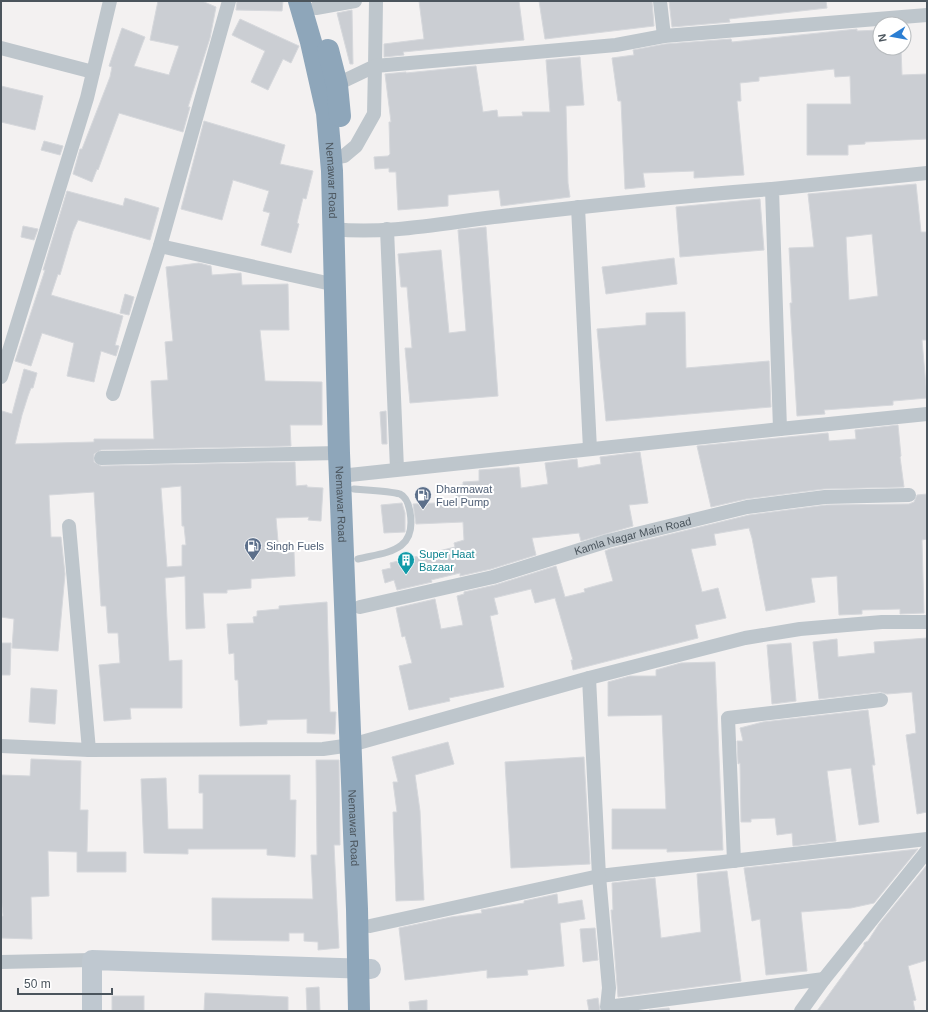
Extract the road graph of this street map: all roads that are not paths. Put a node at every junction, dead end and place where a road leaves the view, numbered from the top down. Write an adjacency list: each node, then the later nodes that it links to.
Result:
1 (110, 1): 11 (street)
2 (229, 1): 19 (street)
3 (355, 1): 6 (street)
4 (376, 1): 10 (street)
5 (660, 1): 8 (street)
6 (309, 3): 12 (highway, Nemawar Road)
7 (927, 15): 8 (street)
8 (664, 36): 10 (street)
9 (1, 48): 11 (street)
10 (375, 66): 12 (street); 13 (street)
11 (93, 72): 21 (street)
12 (329, 88): 13 (highway, Nemawar Road)
13 (338, 157): 18 (highway, Nemawar Road)
14 (927, 173): 15 (street)
15 (772, 189): 16 (street); 24 (street)
16 (578, 207): 17 (street); 25 (street)
17 (387, 229): 18 (street); 28 (street)
18 (340, 230): 20 (highway, Nemawar Road); 29 (highway, Nemawar Road)
19 (160, 246): 20 (street); 22 (street)
20 (336, 285): 26 (highway, Nemawar Road)
21 (1, 377)
22 (113, 394)
23 (927, 414): 24 (street)
24 (780, 429): 25 (street)
25 (590, 449): 28 (street)
26 (339, 453): 27 (street); 29 (highway, Nemawar Road)
27 (101, 458)
28 (397, 469): 29 (street)
29 (349, 479): 32 (highway, Nemawar Road); 32 (lane); 37 (highway, Nemawar Road)
30 (909, 495): 33 (street, Kamla Nagar Main Road)
31 (69, 526): 39 (street)
32 (358, 559): 33 (highway, Nemawar Road)
33 (360, 607): 37 (highway, Nemawar Road)
34 (927, 622): 35 (street)
35 (589, 678): 37 (street); 43 (street)
36 (881, 700): 42 (street)
37 (358, 742): 39 (street); 44 (highway, Nemawar Road); 47 (highway, Nemawar Road)
38 (1, 746): 39 (street)
39 (88, 750)
40 (927, 839): 42 (street)
41 (927, 851): 48 (street)
42 (734, 861): 43 (street)
43 (599, 876): 44 (street); 49 (street)
44 (370, 926): 47 (highway, Nemawar Road)
45 (92, 960): 46 (street); 47 (street); 50 (street)
46 (1, 962)
47 (364, 968): 51 (highway, Nemawar Road); 52 (highway, Nemawar Road)
48 (824, 979): 49 (street); 53 (street)
49 (607, 1009)
50 (92, 1011)
51 (359, 1011)
52 (372, 1011)
53 (801, 1011)

